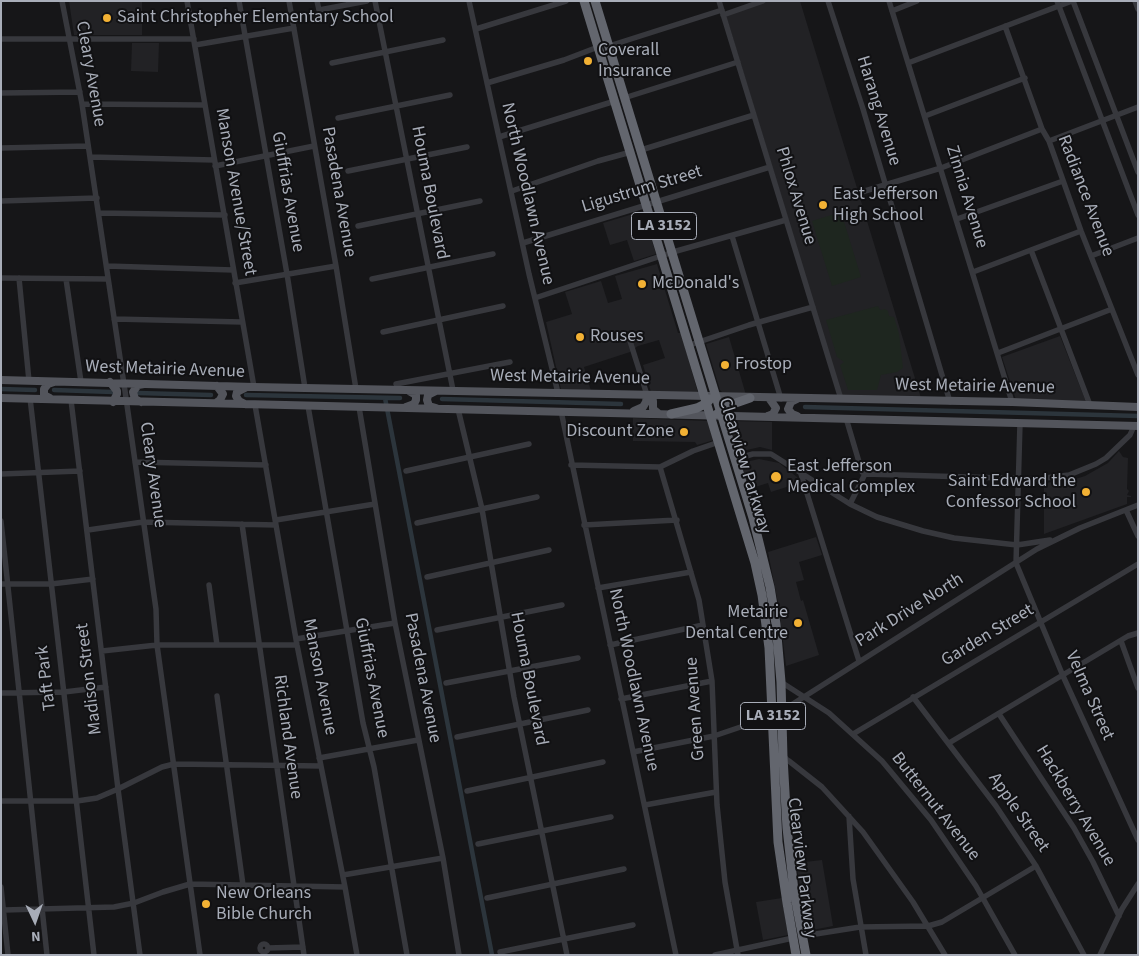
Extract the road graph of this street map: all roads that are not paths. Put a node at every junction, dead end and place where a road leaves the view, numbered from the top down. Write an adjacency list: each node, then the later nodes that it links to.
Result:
1 (62, 1): 29 (street, Cleary Avenue)
2 (187, 1): 27 (street, Manson Avenue/Street)
3 (239, 1): 26 (street, Giuffrias Avenue)
4 (289, 1): 24 (street, Pasadena Avenue)
5 (317, 1): 6 (street)
6 (367, 1)
7 (375, 1): 34 (street, Houma Boulevard)
8 (469, 1): 25 (street, North Woodlawn Avenue)
9 (566, 1): 25 (street)
10 (584, 1): 33 (highway, Clearview Parkway / LA 3152)
11 (595, 1): 32 (highway, Clearview Parkway / LA 3152)
12 (719, 1): 22 (street, Phlox Avenue)
13 (763, 1): 22 (street)
14 (828, 1): 71 (street, Harang Avenue)
15 (889, 1): 21 (street, Zinnia Avenue)
16 (917, 1): 21 (street)
17 (1073, 1): 19 (street); 49 (street)
18 (1135, 1): 20 (street)
19 (1058, 4): 23 (street); 52 (street)
20 (1138, 9)
21 (892, 11): 37 (street, Zinnia Avenue)
22 (723, 12): 32 (street); 35 (street, Phlox Avenue)
23 (1005, 26): 37 (street); 38 (street, Radiance Avenue)
24 (294, 28): 26 (street); 57 (street, Pasadena Avenue)
25 (476, 29): 39 (street, North Woodlawn Avenue)
26 (244, 37): 31 (street); 63 (street, Giuffrias Avenue)
27 (194, 38): 29 (street); 31 (street, Manson Avenue/Street)
28 (1, 39): 29 (street)
29 (68, 40): 40 (street, Cleary Avenue)
30 (443, 40): 34 (street)
31 (195, 45): 45 (street, Manson Avenue/Street)
32 (609, 46): 43 (highway, Clearview Parkway / LA 3152)
33 (598, 48): 39 (street); 43 (highway, Clearview Parkway / LA 3152); 43 (highway)
34 (386, 53): 36 (street); 46 (street, Houma Boulevard)
35 (738, 62): 43 (street); 48 (street, Phlox Avenue)
36 (332, 63)
37 (908, 63): 50 (street, Zinnia Avenue)
38 (1024, 78): 50 (street); 53 (street, Radiance Avenue)
39 (487, 83): 54 (street, North Woodlawn Avenue)
40 (80, 92): 41 (street); 44 (street, Cleary Avenue)
41 (1, 93)
42 (450, 95): 46 (street)
43 (620, 96): 54 (street); 60 (highway, Clearview Parkway / LA 3152); 61 (highway, Clearview Parkway / LA 3152)
44 (82, 104): 45 (street); 56 (street, Cleary Avenue)
45 (204, 105): 65 (street, Manson Avenue/Street)
46 (397, 106): 51 (street); 64 (street, Houma Boulevard)
47 (1138, 107): 49 (street)
48 (754, 115): 60 (street); 66 (street, Phlox Avenue)
49 (1116, 115): 52 (street); 69 (street)
50 (925, 116): 67 (street, Zinnia Avenue)
51 (338, 118)
52 (1102, 121): 55 (street); 81 (street)
53 (1042, 129): 55 (street, Radiance Avenue); 67 (street)
54 (499, 137): 72 (street, North Woodlawn Avenue)
55 (1049, 141): 70 (street, Radiance Avenue)
56 (88, 146): 59 (street); 62 (street, Cleary Avenue)
57 (314, 146): 63 (street); 95 (street, Pasadena Avenue)
58 (467, 147): 64 (street)
59 (1, 148)
60 (641, 150): 77 (highway, Clearview Parkway / LA 3152)
61 (631, 152): 72 (street); 77 (highway, Clearview Parkway / LA 3152)
62 (90, 156): 65 (street); 74 (street, Cleary Avenue)
63 (266, 156): 65 (street); 99 (street, Giuffrias Avenue)
64 (408, 159): 68 (street); 79 (street, Houma Boulevard)
65 (215, 163): 80 (street, Manson Avenue/Street)
66 (770, 167): 77 (street, Ligustrum Street); 83 (street, Phlox Avenue)
67 (941, 168): 71 (street); 82 (street, Zinnia Avenue)
68 (348, 171)
69 (1138, 172)
70 (1064, 181): 82 (street); 85 (street, Radiance Avenue)
71 (885, 186): 73 (street); 159 (street, Harang Avenue)
72 (512, 191): 88 (street, North Woodlawn Avenue)
73 (855, 194)
74 (97, 198): 75 (street); 78 (street, Cleary Avenue)
75 (1, 201)
76 (480, 201): 79 (street)
77 (651, 203): 88 (street, Ligustrum Street); 90 (highway, Clearview Parkway / LA 3152); 92 (highway, Clearview Parkway / LA 3152)
78 (99, 213): 80 (street); 94 (street, Cleary Avenue)
79 (419, 213): 84 (street); 96 (street, Houma Boulevard)
80 (224, 215): 97 (street, Manson Avenue/Street)
81 (1138, 215)
82 (957, 219): 98 (street, Zinnia Avenue)
83 (786, 220): 86 (street); 110 (street, Phlox Avenue)
84 (358, 226)
85 (1081, 230): 89 (street); 93 (street, Radiance Avenue)
86 (732, 236): 90 (street); 115 (street)
87 (1138, 238): 93 (street)
88 (522, 242): 106 (street, North Woodlawn Avenue)
89 (1031, 250): 98 (street); 116 (street)
90 (673, 252): 92 (street); 107 (highway, Clearview Parkway / LA 3152)
91 (493, 254): 96 (street)
92 (662, 256): 106 (street); 108 (highway, Clearview Parkway / LA 3152)
93 (1091, 256): 111 (street, Radiance Avenue)
94 (107, 266): 97 (street); 103 (street, Cleary Avenue)
95 (336, 266): 99 (street); 137 (street, Pasadena Avenue)
96 (429, 266): 104 (street); 113 (street, Houma Boulevard)
97 (233, 270): 105 (street, Manson Avenue/Street)
98 (973, 272): 121 (street, Zinnia Avenue)
99 (287, 274): 105 (street); 136 (street, Giuffrias Avenue)
100 (1, 278): 101 (street)
101 (18, 278): 102 (street); 127 (street)
102 (66, 278): 103 (street); 129 (street)
103 (108, 279): 112 (street, Cleary Avenue)
104 (372, 279)
105 (235, 283): 114 (street, Manson Avenue/Street)
106 (535, 298): 141 (street, North Woodlawn Avenue)
107 (687, 301): 108 (highway); 119 (highway, Clearview Parkway / LA 3152)
108 (677, 305): 120 (highway, Clearview Parkway / LA 3152)
109 (503, 306): 113 (street)
110 (813, 307): 115 (street); 153 (street, Phlox Avenue)
111 (1112, 309): 116 (street); 122 (street, Radiance Avenue)
112 (114, 319): 114 (street); 131 (street, Cleary Avenue)
113 (440, 321): 117 (street); 124 (street, Houma Boulevard)
114 (242, 322): 135 (street, Manson Avenue/Street)
115 (759, 323): 119 (street); 151 (street)
116 (1062, 329): 121 (street); 164 (street)
117 (383, 332)
118 (630, 341): 143 (street)
119 (700, 342): 120 (street); 147 (highway, Clearview Parkway / LA 3152)
120 (690, 345): 147 (highway, Clearview Parkway / LA 3152)
121 (998, 353): 160 (street, Zinnia Avenue)
122 (1135, 360): 125 (street, Radiance Avenue)
123 (510, 362): 124 (street)
124 (450, 373): 133 (street); 140 (street, Houma Boulevard)
125 (1138, 375)
126 (1, 380): 127 (main road, West Metairie Avenue)
127 (29, 380): 128 (main road, West Metairie Avenue)
128 (56, 382): 129 (main road, West Metairie Avenue); 150 (main road)
129 (81, 382): 130 (main road, West Metairie Avenue)
130 (110, 382): 131 (main road, West Metairie Avenue); 156 (main road)
131 (124, 382): 132 (main road, West Metairie Avenue); 157 (street, Cleary Avenue)
132 (146, 383): 134 (main road, West Metairie Avenue); 158 (main road)
133 (396, 384)
134 (217, 386): 135 (main road, West Metairie Avenue); 161 (main road)
135 (252, 387): 136 (main road, West Metairie Avenue); 162 (main road)
136 (305, 388): 137 (main road, West Metairie Avenue)
137 (356, 389): 138 (main road, West Metairie Avenue)
138 (404, 390): 139 (main road, West Metairie Avenue); 168 (main road)
139 (441, 390): 140 (main road, West Metairie Avenue); 169 (main road)
140 (453, 390): 141 (main road, West Metairie Avenue)
141 (558, 393): 142 (main road, West Metairie Avenue)
142 (626, 395): 143 (main road, West Metairie Avenue); 172 (main road)
143 (647, 395): 144 (main road, West Metairie Avenue); 172 (main road)
144 (666, 396): 147 (main road, West Metairie Avenue); 155 (main road)
145 (1, 398): 146 (main road, West Metairie Avenue)
146 (30, 398): 150 (main road, West Metairie Avenue); 193 (street, Taft Park)
147 (710, 398): 148 (main road, West Metairie Avenue); 175 (highway); 176 (highway, Clearview Parkway / LA 3152)
148 (750, 398): 149 (main road, West Metairie Avenue); 176 (highway)
149 (769, 398): 151 (main road, West Metairie Avenue); 177 (main road)
150 (52, 399): 154 (main road, West Metairie Avenue)
151 (782, 399): 152 (main road, West Metairie Avenue)
152 (797, 399): 153 (main road, West Metairie Avenue); 178 (main road)
153 (841, 399): 159 (main road, West Metairie Avenue)
154 (71, 400): 156 (main road, West Metairie Avenue); 191 (street, Madison Street)
155 (653, 401): 173 (main road); 174 (main road)
156 (113, 402): 157 (main road, West Metairie Avenue)
157 (126, 402): 158 (main road, West Metairie Avenue); 187 (street, Cleary Avenue)
158 (141, 402): 161 (main road, West Metairie Avenue)
159 (950, 402): 160 (main road, West Metairie Avenue)
160 (1012, 402): 164 (main road, West Metairie Avenue)
161 (216, 404): 162 (main road, West Metairie Avenue)
162 (245, 404): 163 (main road, West Metairie Avenue)
163 (256, 405): 165 (main road, West Metairie Avenue); 189 (street, Manson Avenue)
164 (1090, 405): 167 (main road, West Metairie Avenue)
165 (308, 406): 166 (main road, West Metairie Avenue); 205 (street, Giuffrias Avenue)
166 (359, 407): 168 (main road, West Metairie Avenue); 200 (street, Pasadena Avenue)
167 (1138, 407)
168 (397, 408): 169 (main road, West Metairie Avenue)
169 (442, 409): 170 (main road, West Metairie Avenue)
170 (458, 409): 171 (main road, West Metairie Avenue); 184 (street, Houma Boulevard)
171 (560, 411): 172 (main road, West Metairie Avenue); 188 (street, North Woodlawn Avenue)
172 (630, 412): 173 (main road, West Metairie Avenue)
173 (646, 413): 174 (main road, West Metairie Avenue)
174 (658, 413): 175 (main road, West Metairie Avenue)
175 (671, 414): 176 (main road, West Metairie Avenue)
176 (717, 414): 177 (main road, West Metairie Avenue); 182 (highway, Clearview Parkway / LA 3152); 186 (highway, Clearview Parkway / LA 3152)
177 (768, 416): 178 (main road, West Metairie Avenue)
178 (798, 417): 179 (main road, West Metairie Avenue)
179 (846, 418): 180 (main road, West Metairie Avenue); 196 (street)
180 (1020, 423): 181 (main road, West Metairie Avenue); 198 (street)
181 (1136, 426): 198 (street)
182 (720, 442): 185 (highway, Clearview Parkway / LA 3152); 190 (street)
183 (529, 444): 184 (street)
184 (470, 458): 192 (street); 203 (street, Houma Boulevard)
185 (724, 458): 197 (highway); 247 (highway, Clearview Parkway / LA 3152)
186 (735, 459): 195 (street); 197 (highway, Clearview Parkway / LA 3152)
187 (135, 462): 189 (street); 208 (street, Cleary Avenue)
188 (571, 465): 190 (street); 212 (street, North Woodlawn Avenue)
189 (266, 466): 209 (street, Manson Avenue)
190 (660, 466): 206 (street, Green Avenue)
191 (80, 471): 193 (street); 213 (street, Madison Street)
192 (406, 471)
193 (39, 472): 194 (street); 225 (street, Taft Park)
194 (1, 474)
195 (801, 474): 201 (street); 244 (street)
196 (865, 474): 198 (street); 201 (street)
197 (740, 476): 249 (highway, Clearview Parkway / LA 3152)
198 (1019, 478): 216 (street)
199 (537, 497): 203 (street)
200 (375, 504): 205 (street); 230 (street, Pasadena Avenue)
201 (850, 504): 216 (street)
202 (1138, 505): 204 (street)
203 (482, 509): 210 (street); 218 (street, Houma Boulevard)
204 (1126, 510): 214 (street); 215 (street)
205 (326, 511): 209 (street); 234 (street, Giuffrias Avenue)
206 (676, 520): 212 (street); 221 (street, Green Avenue)
207 (1, 521): 224 (street)
208 (143, 522): 211 (street); 213 (street); 238 (street, Cleary Avenue)
209 (276, 522): 211 (street); 237 (street, Manson Avenue)
210 (416, 523)
211 (242, 524): 240 (street, Richland Avenue)
212 (584, 525): 227 (street, North Woodlawn Avenue)
213 (88, 530): 223 (street, Madison Street)
214 (1138, 536)
215 (1054, 539): 216 (street); 219 (street, Park Drive North)
216 (1017, 545): 219 (street)
217 (549, 550): 218 (street)
218 (492, 562): 222 (street); 229 (street, Houma Boulevard)
219 (1016, 563): 231 (street, Velma Street); 244 (street, Park Drive North)
220 (1138, 564): 231 (street, Garden Street)
221 (691, 572): 227 (street); 232 (street, Green Avenue)
222 (427, 577)
223 (94, 580): 225 (street); 242 (street, Madison Street)
224 (5, 584): 225 (street); 253 (street)
225 (51, 584): 254 (street, Taft Park)
226 (209, 585): 239 (street)
227 (598, 588): 241 (street, North Woodlawn Avenue)
228 (562, 605): 229 (street)
229 (501, 617): 233 (street); 245 (street, Houma Boulevard)
230 (395, 623): 234 (street); 268 (street, Pasadena Avenue)
231 (1040, 623): 246 (street, Velma Street); 258 (street, Garden Street)
232 (703, 625): 241 (street); 248 (street, Green Avenue)
233 (437, 630)
234 (347, 631): 237 (street); 270 (street, Giuffrias Avenue)
235 (1138, 633): 236 (street)
236 (1121, 641): 246 (street); 252 (street)
237 (296, 642): 240 (street); 273 (street, Manson Avenue)
238 (157, 645): 239 (street); 242 (street); 275 (street, Cleary Avenue)
239 (217, 645): 240 (street)
240 (258, 645): 277 (street, Richland Avenue)
241 (610, 645): 259 (street, North Woodlawn Avenue)
242 (102, 651): 251 (street, Madison Street)
243 (578, 658): 245 (street)
244 (859, 661): 257 (street, Park Drive North)
245 (510, 670): 250 (street); 264 (street, Houma Boulevard)
246 (1063, 676): 262 (street); 290 (street, Velma Street)
247 (771, 679): 260 (highway); 263 (highway, Clearview Parkway / LA 3152)
248 (712, 681): 259 (street); 266 (street, Green Avenue)
249 (781, 682): 257 (street, Butternut Avenue); 260 (highway, Clearview Parkway / LA 3152)
250 (446, 683)
251 (106, 687): 254 (street); 280 (street, Madison Street)
252 (1138, 688)
253 (20, 692): 254 (street); 255 (street); 284 (street)
254 (64, 692): 285 (street, Taft Park)
255 (1, 693)
256 (218, 696): 276 (street)
257 (804, 696): 260 (street, Park Drive North); 265 (street, Butternut Avenue)
258 (913, 697): 265 (street, Garden Street); 269 (street, Apple Street)
259 (621, 699): 271 (street, North Woodlawn Avenue)
260 (782, 708): 272 (highway, Clearview Parkway / LA 3152)
261 (588, 710): 264 (street)
262 (999, 714): 269 (street); 310 (street, Hackberry Avenue)
263 (772, 716): 266 (street); 272 (highway); 314 (highway, Clearview Parkway / LA 3152)
264 (520, 724): 267 (street); 279 (street, Houma Boulevard)
265 (853, 734): 305 (street, Butternut Avenue)
266 (714, 736): 271 (street); 282 (street, Green Avenue)
267 (457, 737)
268 (418, 740): 270 (street); 292 (street, Pasadena Avenue)
269 (949, 743): 293 (street, Apple Street)
270 (369, 748): 273 (street); 294 (street, Giuffrias Avenue)
271 (633, 752): 286 (street, North Woodlawn Avenue)
272 (783, 753): 287 (street); 314 (highway, Clearview Parkway / LA 3152)
273 (319, 758): 278 (street, Manson Avenue)
274 (603, 762): 279 (street)
275 (174, 764): 276 (street); 280 (street); 297 (street, Cleary Avenue)
276 (226, 765): 277 (street); 300 (street)
277 (276, 766): 278 (street); 301 (street, Richland Avenue)
278 (321, 766): 296 (street, Manson Avenue)
279 (532, 778): 281 (street); 289 (street, Houma Boulevard)
280 (118, 790): 285 (street); 306 (street, Madison Street)
281 (467, 791)
282 (716, 792): 286 (street); 319 (street, Green Avenue)
283 (1, 801): 284 (street)
284 (31, 801): 285 (street); 308 (street)
285 (77, 801): 307 (street, Taft Park)
286 (645, 805): 330 (street, North Woodlawn Avenue)
287 (849, 816): 312 (street); 313 (street)
288 (611, 818): 289 (street)
289 (542, 832): 291 (street); 298 (street, Houma Boulevard)
290 (1138, 840)
291 (478, 844)
292 (443, 858): 294 (street); 328 (street, Pasadena Avenue)
293 (1036, 866): 305 (street); 337 (street, Apple Street)
294 (392, 867): 296 (street); 327 (street, Giuffrias Avenue)
295 (624, 869): 298 (street)
296 (343, 875): 303 (street, Manson Avenue)
297 (190, 884): 300 (street); 306 (street); 324 (street, Cleary Avenue)
298 (552, 884): 304 (street); 315 (street, Houma Boulevard)
299 (1138, 884): 310 (street)
300 (243, 885): 301 (street)
301 (294, 886): 303 (street); 316 (street, Richland Avenue)
302 (1, 887): 309 (street)
303 (346, 887): 326 (street, Manson Avenue)
304 (487, 898)
305 (983, 898): 312 (street); 336 (street, Butternut Avenue)
306 (134, 903): 307 (street); 323 (street, Madison Street)
307 (89, 907): 308 (street); 322 (street, Taft Park)
308 (42, 909): 309 (street); 321 (street)
309 (4, 910): 320 (street)
310 (1119, 916): 338 (street)
311 (633, 924): 315 (street)
312 (928, 926): 313 (street); 335 (street)
313 (860, 927): 314 (street); 334 (street)
314 (798, 937): 319 (street); 332 (highway, Clearview Parkway / LA 3152); 333 (highway, Clearview Parkway / LA 3152)
315 (564, 939): 318 (street); 329 (street, Houma Boulevard)
316 (303, 947): 317 (street); 325 (street, Richland Avenue)
317 (268, 948)
318 (500, 952)
319 (737, 952): 331 (street)
320 (8, 955)
321 (47, 955)
322 (94, 955)
323 (140, 955)
324 (200, 955)
325 (304, 955)
326 (357, 955)
327 (407, 955)
328 (459, 955)
329 (568, 955)
330 (676, 955)
331 (715, 955)
332 (796, 955)
333 (806, 955)
334 (866, 955)
335 (945, 955)
336 (1015, 955)
337 (1084, 955)
338 (1100, 955)

